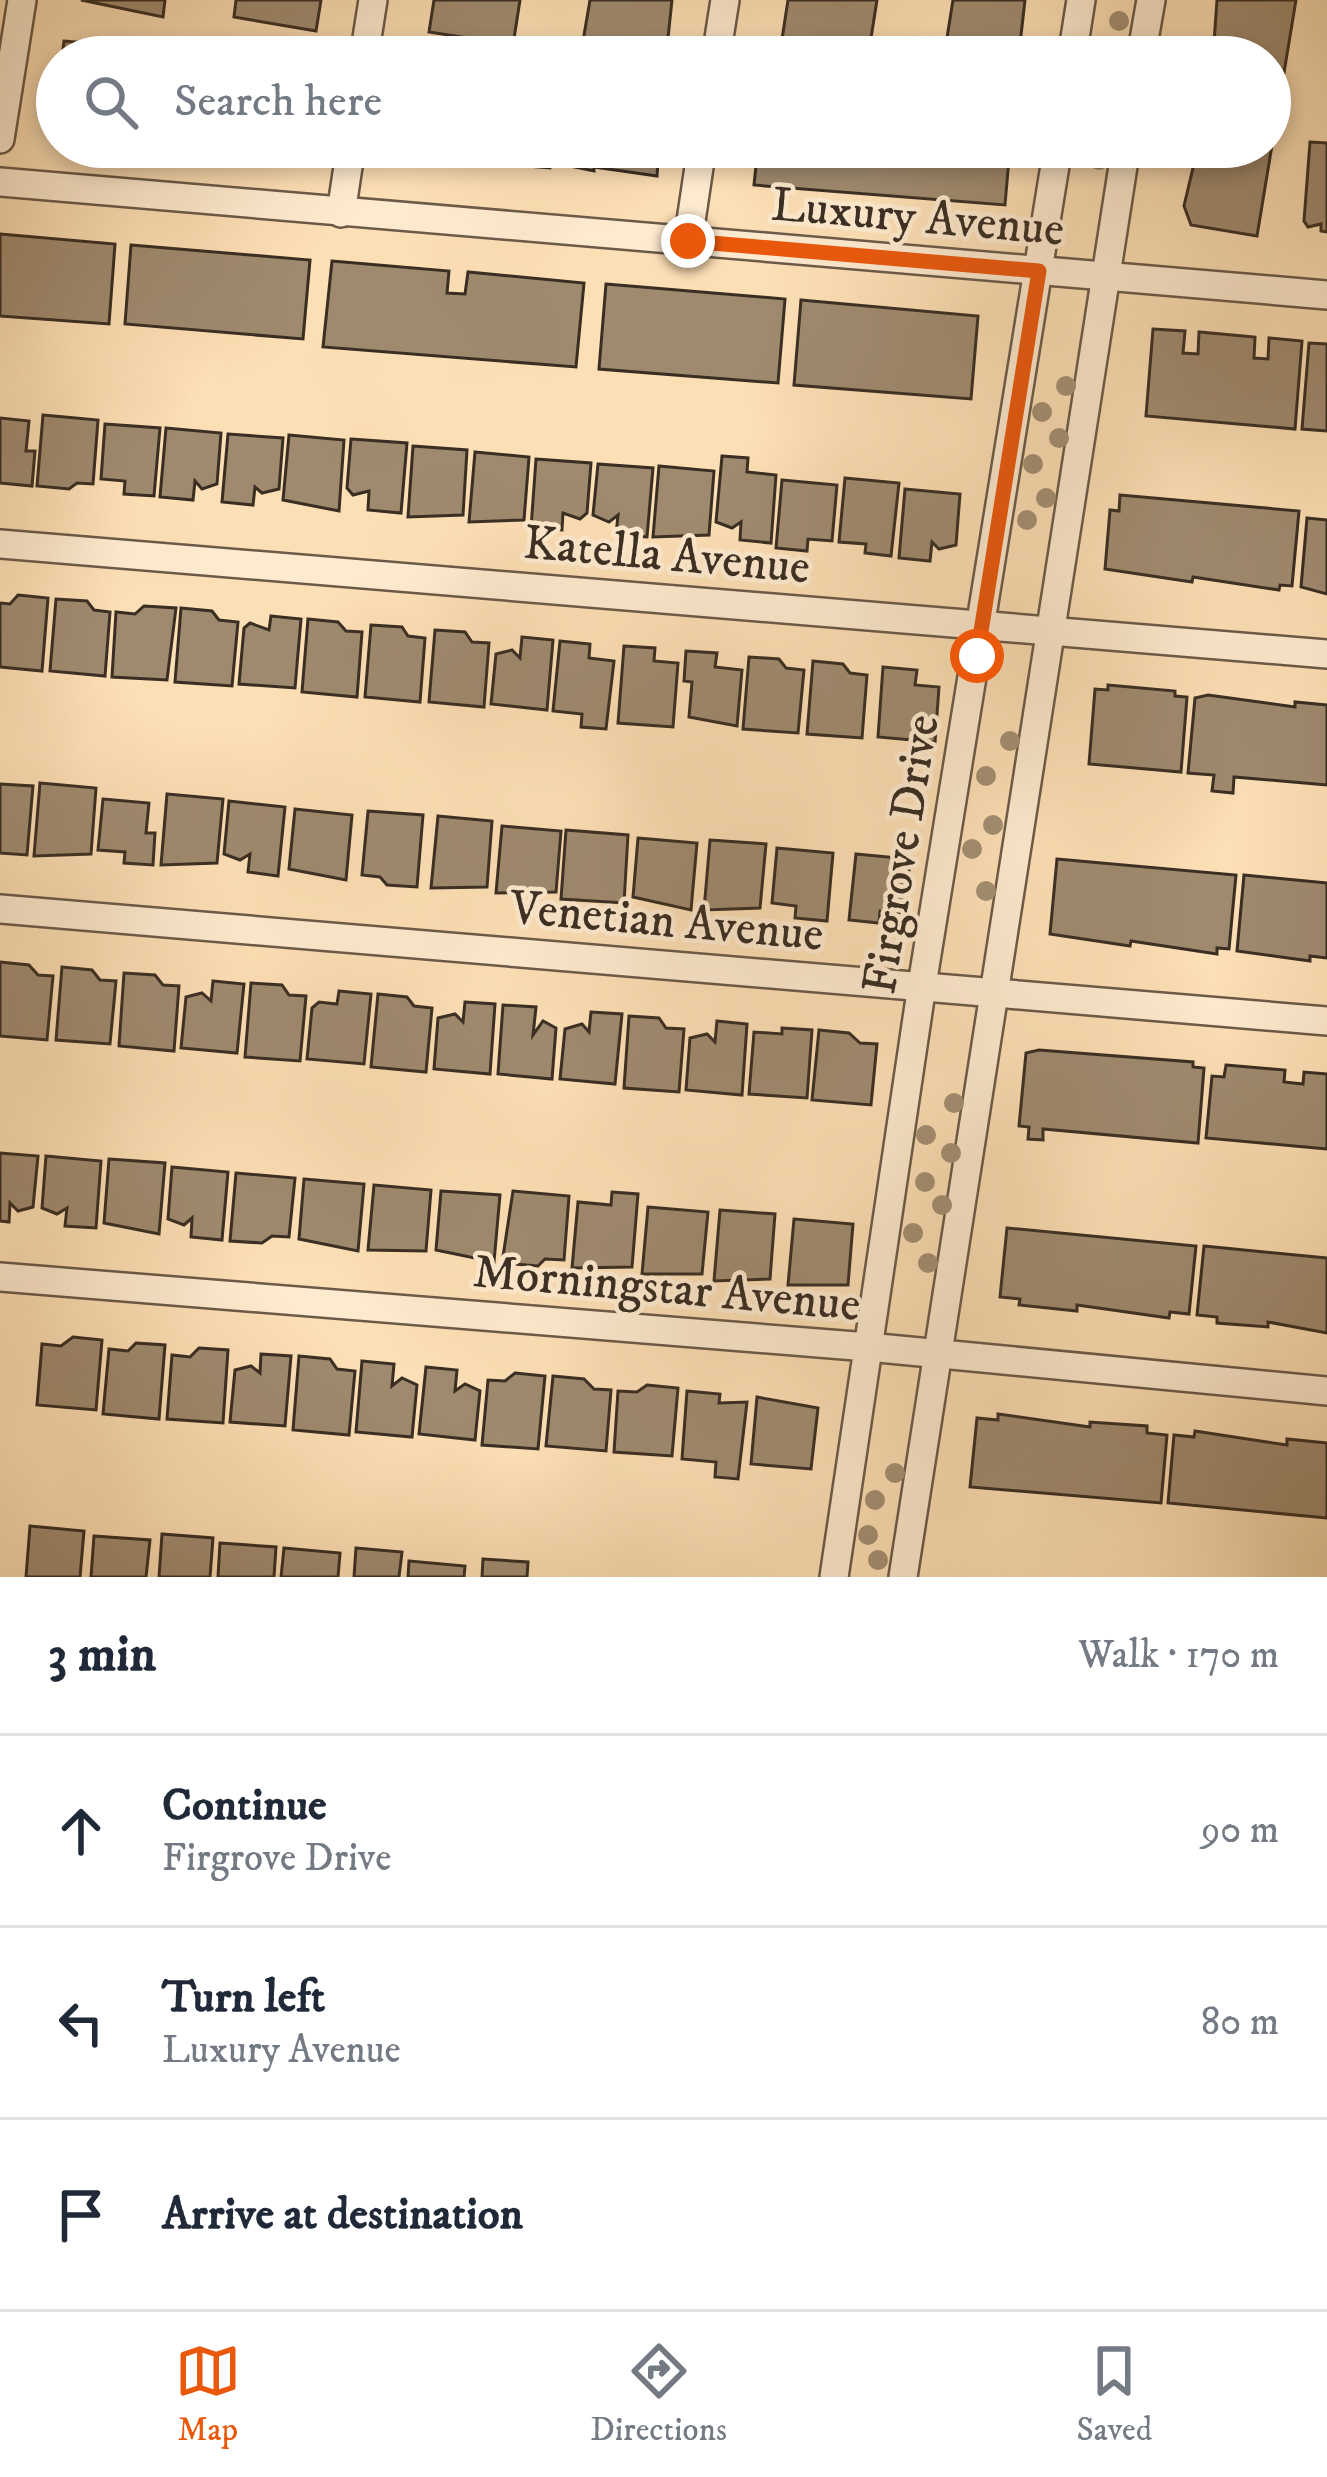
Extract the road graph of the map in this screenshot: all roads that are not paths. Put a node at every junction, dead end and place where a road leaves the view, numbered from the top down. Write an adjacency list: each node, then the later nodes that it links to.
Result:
1 (22, 0): 10 (street)
2 (373, 0): 6 (street)
3 (725, 0): 7 (street)
4 (1081, 0): 8 (street)
5 (1151, 0): 9 (street)
6 (367, 36)
7 (719, 36)
8 (1075, 36)
9 (1145, 36)
10 (0, 139)
11 (348, 168): 16 (street)
12 (699, 168): 17 (street)
13 (1055, 168): 18 (street, Firgrove Drive)
14 (1123, 168): 19 (street)
15 (0, 182): 16 (street, Luxury Avenue)
16 (341, 213): 17 (street, Luxury Avenue)
17 (688, 241): 18 (street, Luxury Avenue)
18 (1039, 271): 19 (street, Luxury Avenue); 22 (street, Firgrove Drive)
19 (1105, 276): 20 (street, Luxury Avenue); 23 (street)
20 (1327, 295)
21 (0, 544): 22 (street, Katella Avenue)
22 (982, 624): 23 (street, Katella Avenue); 26 (street, Firgrove Drive)
23 (1052, 629): 24 (street, Katella Avenue); 27 (street)
24 (1327, 654)
25 (0, 909): 26 (street, Venetian Avenue)
26 (922, 985): 27 (street, Venetian Avenue); 30 (street, Firgrove Drive)
27 (994, 990): 28 (street, Venetian Avenue); 31 (street)
28 (1327, 1021)
29 (0, 1276): 30 (street, Morningstar Avenue)
30 (868, 1346): 31 (street, Morningstar Avenue); 33 (street, Firgrove Drive)
31 (939, 1355): 32 (street, Morningstar Avenue); 34 (street)
32 (1327, 1391)
33 (834, 1577)
34 (903, 1577)

